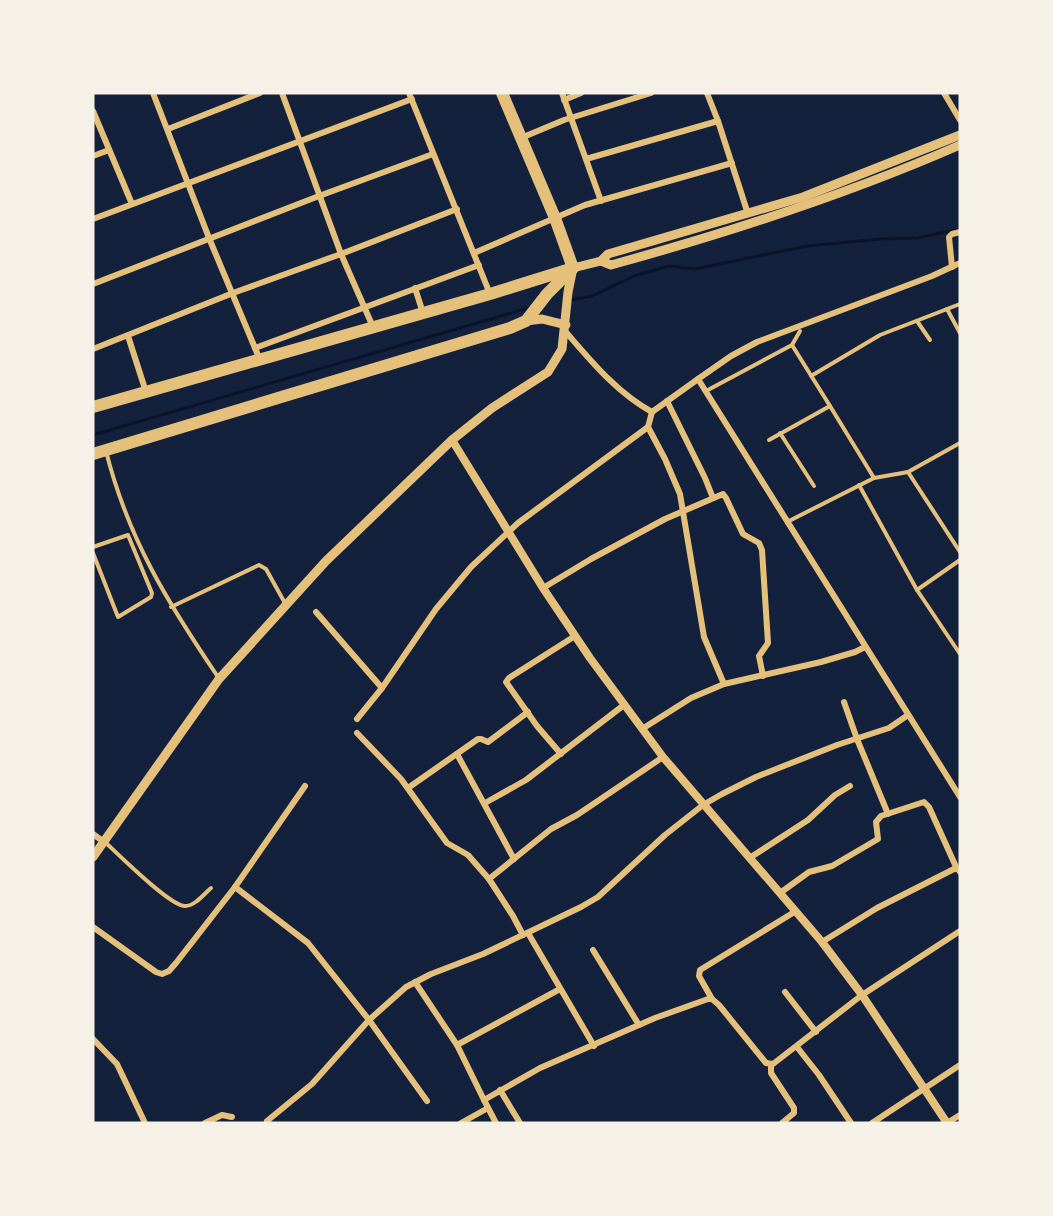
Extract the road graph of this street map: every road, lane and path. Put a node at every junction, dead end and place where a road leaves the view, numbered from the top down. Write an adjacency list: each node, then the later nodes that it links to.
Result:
1 (153, 93): 15 (street)
2 (260, 93): 15 (street)
3 (282, 93): 18 (street)
4 (502, 93): 17 (highway)
5 (581, 93): 10 (street)
6 (651, 93): 12 (street)
7 (707, 93): 14 (street)
8 (944, 93): 13 (street)
9 (411, 96): 18 (street); 21 (street)
10 (563, 96): 12 (street)
11 (93, 111): 20 (street)
12 (571, 118): 17 (street); 23 (street)
13 (960, 120)
14 (718, 121): 23 (street); 24 (street)
15 (168, 129): 25 (street)
16 (960, 135): 30 (main road)
17 (520, 139): 31 (highway)
18 (299, 141): 25 (street); 26 (street)
19 (960, 145): 37 (main road)
20 (109, 150): 22 (street); 28 (street)
21 (433, 154): 26 (street); 29 (street)
22 (93, 156)
23 (586, 159): 27 (street)
24 (732, 163): 27 (street); 30 (street)
25 (189, 182): 28 (street); 34 (street)
26 (318, 196): 34 (street); 36 (street)
27 (601, 201): 31 (street)
28 (132, 204): 32 (street)
29 (457, 209): 35 (street); 36 (street)
30 (748, 214): 37 (main road)
31 (555, 218): 35 (street); 41 (highway)
32 (93, 219)
33 (960, 232): 40 (street)
34 (209, 238): 42 (street); 44 (street)
35 (474, 253): 39 (street)
36 (341, 254): 44 (street); 47 (street)
37 (601, 261): 41 (main road)
38 (960, 263): 40 (street)
39 (479, 265): 43 (street); 45 (street)
40 (952, 267): 62 (street)
41 (573, 268): 45 (highway); 50 (highway); 53 (main road)
42 (93, 284)
43 (415, 288): 47 (street); 49 (street)
44 (234, 293): 56 (street); 60 (street)
45 (490, 294): 49 (highway)
46 (960, 304): 48 (lane)
47 (364, 307): 52 (street); 60 (street)
48 (947, 309): 51 (lane); 55 (lane)
49 (423, 313): 52 (highway)
50 (526, 321): 53 (main road); 74 (highway)
51 (917, 321): 57 (lane); 61 (lane)
52 (373, 327): 60 (highway)
53 (565, 328): 68 (street); 71 (main road)
54 (800, 331): 58 (lane)
55 (960, 333)
56 (128, 336): 59 (street); 64 (street)
57 (930, 340)
58 (792, 345): 61 (lane); 63 (lane)
59 (93, 349)
60 (257, 354): 64 (highway)
61 (811, 376): 66 (lane)
62 (698, 379): 63 (street); 65 (street)
63 (706, 391): 82 (street)
64 (146, 392): 67 (highway)
65 (667, 401): 68 (street); 80 (street)
66 (830, 406): 70 (lane); 77 (lane)
67 (93, 407)
68 (652, 412): 69 (street)
69 (648, 427): 81 (street); 83 (street)
70 (780, 434): 72 (lane); 79 (lane)
71 (452, 440): 83 (street); 90 (main road)
72 (769, 440)
73 (960, 443): 76 (lane)
74 (106, 450): 75 (highway); 91 (lane)
75 (93, 454)
76 (908, 472): 77 (lane); 85 (lane)
77 (874, 478): 78 (lane)
78 (859, 485): 82 (lane); 89 (lane)
79 (814, 486)
80 (713, 498): 81 (street); 96 (street)
81 (684, 511): 88 (street); 98 (street)
82 (786, 522): 94 (street)
83 (508, 532): 88 (street); 99 (street)
84 (93, 547): 86 (lane)
85 (960, 552)
86 (93, 553)
87 (960, 560): 89 (lane)
88 (543, 588): 93 (street)
89 (916, 590): 95 (lane)
90 (286, 605): 91 (lane); 97 (main road)
91 (171, 607): 97 (lane)
92 (316, 612): 99 (street)
93 (575, 636): 101 (street); 102 (street)
94 (865, 646): 96 (street); 103 (street)
95 (960, 654)
96 (763, 676): 98 (street)
97 (219, 679): 119 (main road)
98 (724, 684): 105 (street)
99 (382, 688): 104 (street)
100 (844, 702): 107 (street)
101 (624, 705): 105 (street); 109 (street)
102 (528, 712): 108 (street); 109 (street)
103 (908, 715): 107 (street); 114 (street)
104 (357, 719)
105 (642, 729): 110 (street)
106 (357, 733): 113 (street)
107 (857, 739): 116 (street); 117 (street)
108 (457, 754): 113 (street); 115 (street)
109 (561, 754): 115 (street)
110 (663, 757): 116 (street); 122 (street)
111 (305, 786): 125 (street)
112 (850, 786): 121 (street)
113 (408, 788): 124 (street)
114 (960, 797)
115 (485, 803): 122 (street)
116 (703, 805): 121 (street); 131 (street)
117 (888, 814): 123 (street); 127 (street)
118 (93, 834): 119 (street)
119 (104, 842): 120 (main road); 126 (lane)
120 (93, 857)
121 (751, 858): 127 (street)
122 (514, 859): 124 (street)
123 (958, 870): 132 (street)
124 (489, 879): 131 (street)
125 (235, 887): 129 (street); 139 (street)
126 (211, 888)
127 (780, 893): 128 (street)
128 (796, 911): 132 (street); 138 (street)
129 (93, 927)
130 (960, 931): 137 (street)
131 (525, 934): 134 (street); 135 (street)
132 (822, 942): 137 (street)
133 (593, 950): 140 (street)
134 (415, 982): 139 (street); 143 (street)
135 (560, 989): 143 (street); 144 (street)
136 (785, 992): 141 (street)
137 (862, 995): 141 (street); 148 (street)
138 (712, 999): 140 (street); 146 (street)
139 (369, 1020): 151 (street); 155 (street)
140 (639, 1025): 144 (street)
141 (816, 1032): 145 (street)
142 (93, 1040): 156 (street)
143 (457, 1046): 150 (street)
144 (594, 1046): 149 (street)
145 (797, 1047): 146 (street); 162 (street)
146 (771, 1065): 161 (street)
147 (960, 1065): 148 (street)
148 (923, 1089): 163 (street); 164 (street)
149 (500, 1090): 150 (street); 160 (street)
150 (484, 1100): 152 (street)
151 (428, 1101)
152 (488, 1108): 158 (street); 159 (street)
153 (960, 1115): 164 (street)
154 (232, 1117): 157 (street)
155 (267, 1121)
156 (145, 1123)
157 (205, 1123)
158 (461, 1123)
159 (496, 1123)
160 (520, 1123)
161 (782, 1123)
162 (851, 1123)
163 (872, 1123)
164 (947, 1123)

